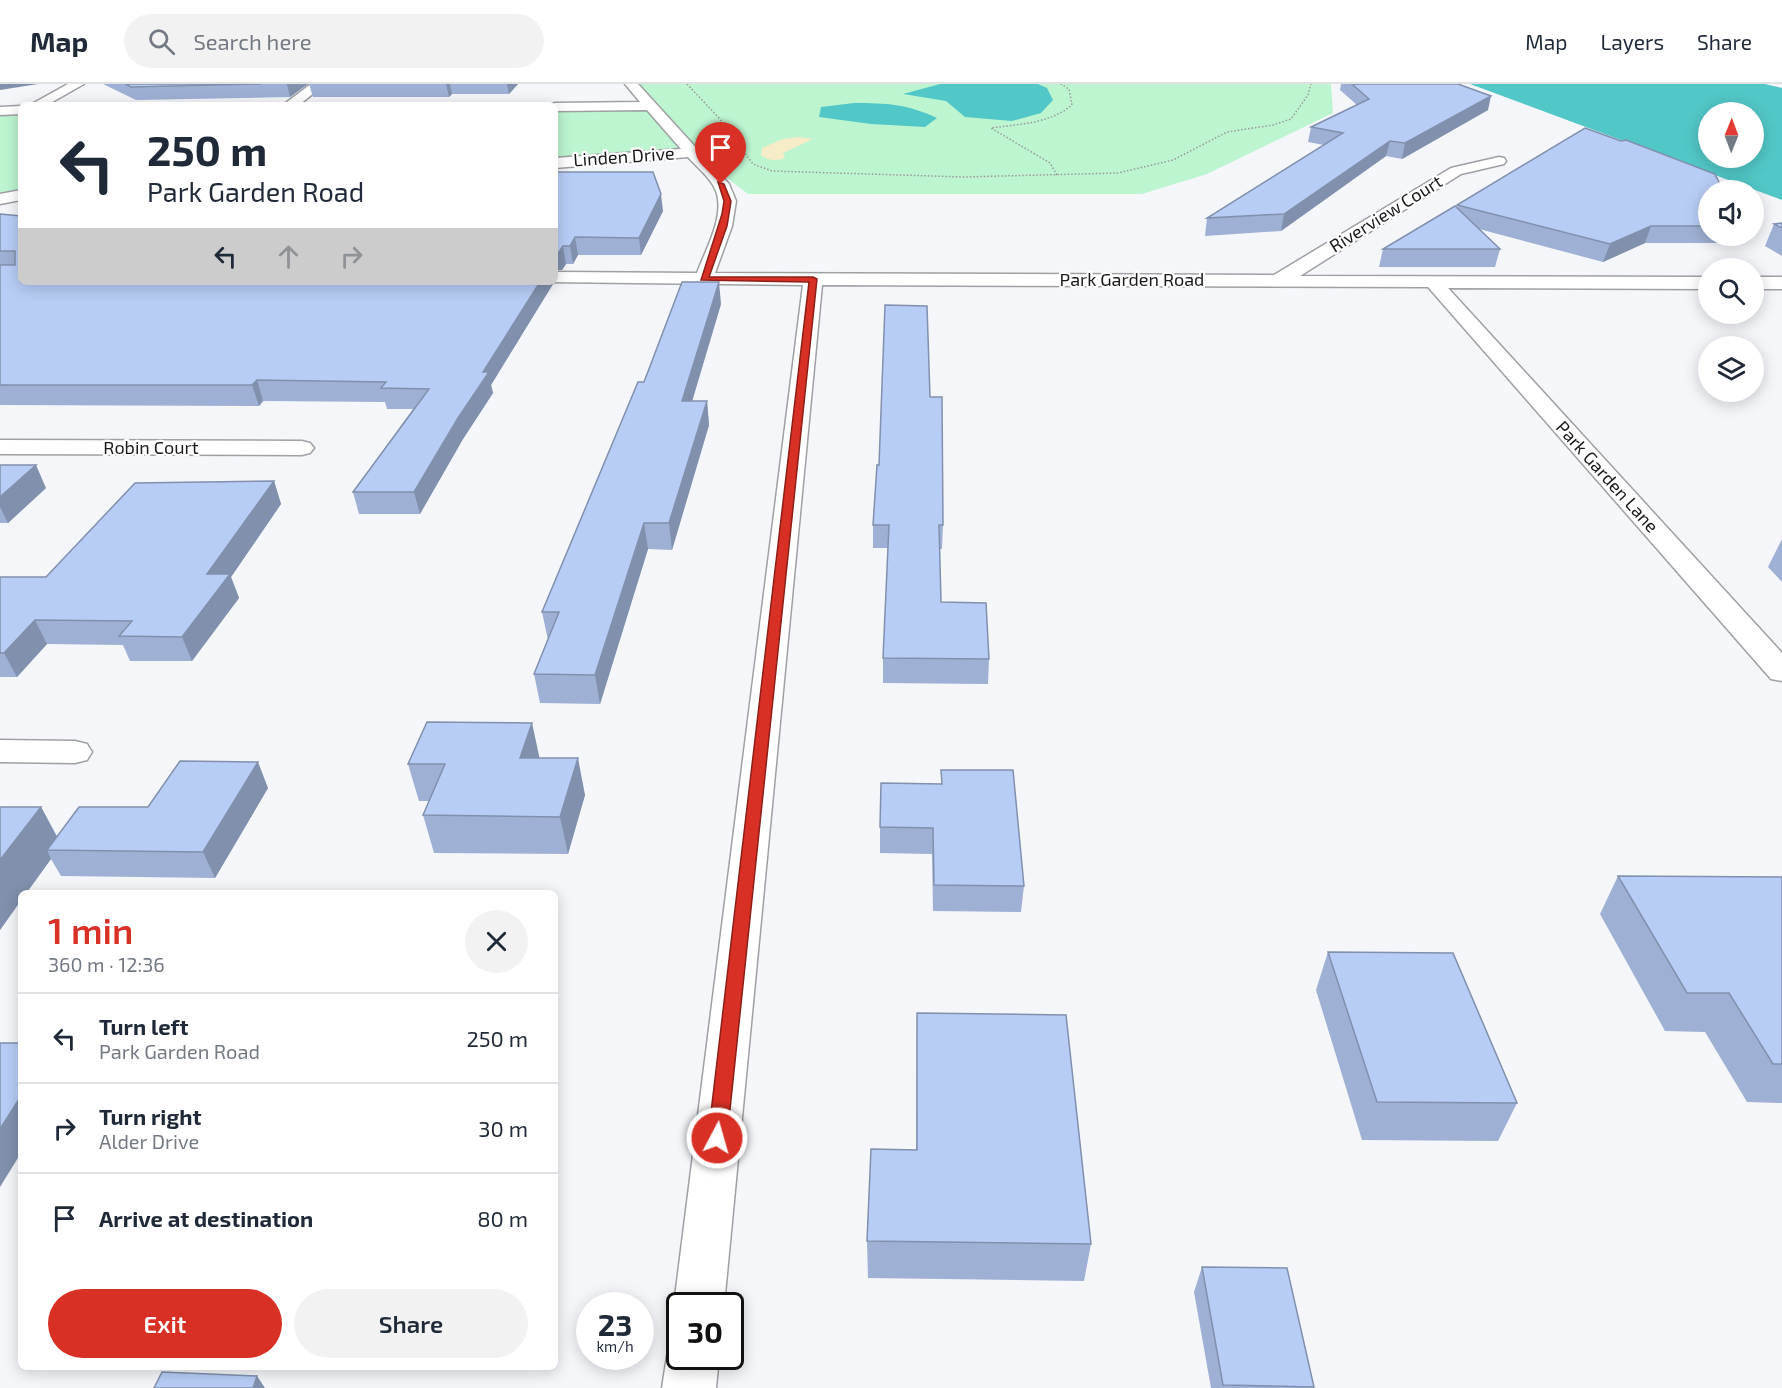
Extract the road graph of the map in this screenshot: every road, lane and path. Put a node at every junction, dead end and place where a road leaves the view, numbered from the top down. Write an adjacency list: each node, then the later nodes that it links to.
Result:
1 (78, 84): 7 (street)
2 (319, 84): 8 (street)
3 (632, 84): 9 (street)
4 (687, 84): 16 (path)
5 (1061, 84): 16 (path)
6 (1311, 84): 16 (path)
7 (43, 102)
8 (294, 102)
9 (651, 106): 10 (street); 13 (street)
10 (558, 107)
11 (18, 110): 12 (street)
12 (0, 111)
13 (693, 152): 15 (street, Linden Drive); 20 (street)
14 (1499, 161): 22 (street, Riverview Court)
15 (558, 163)
16 (1058, 175)
17 (18, 196): 18 (street)
18 (0, 199)
19 (558, 278): 20 (street, Park Garden Road)
20 (704, 279): 21 (street, Park Garden Road)
21 (813, 279): 22 (street, Park Garden Road); 32 (street)
22 (1278, 281): 23 (street, Park Garden Road)
23 (1432, 281): 24 (street, Park Garden Road); 29 (street, Park Garden Lane)
24 (1698, 282)
25 (1764, 283): 26 (street)
26 (1782, 283)
27 (0, 447): 28 (street, Robin Court)
28 (302, 448)
29 (1782, 672)
30 (0, 751): 31 (street)
31 (75, 752)
32 (700, 1292)
33 (691, 1370): 34 (street)
34 (689, 1388)

